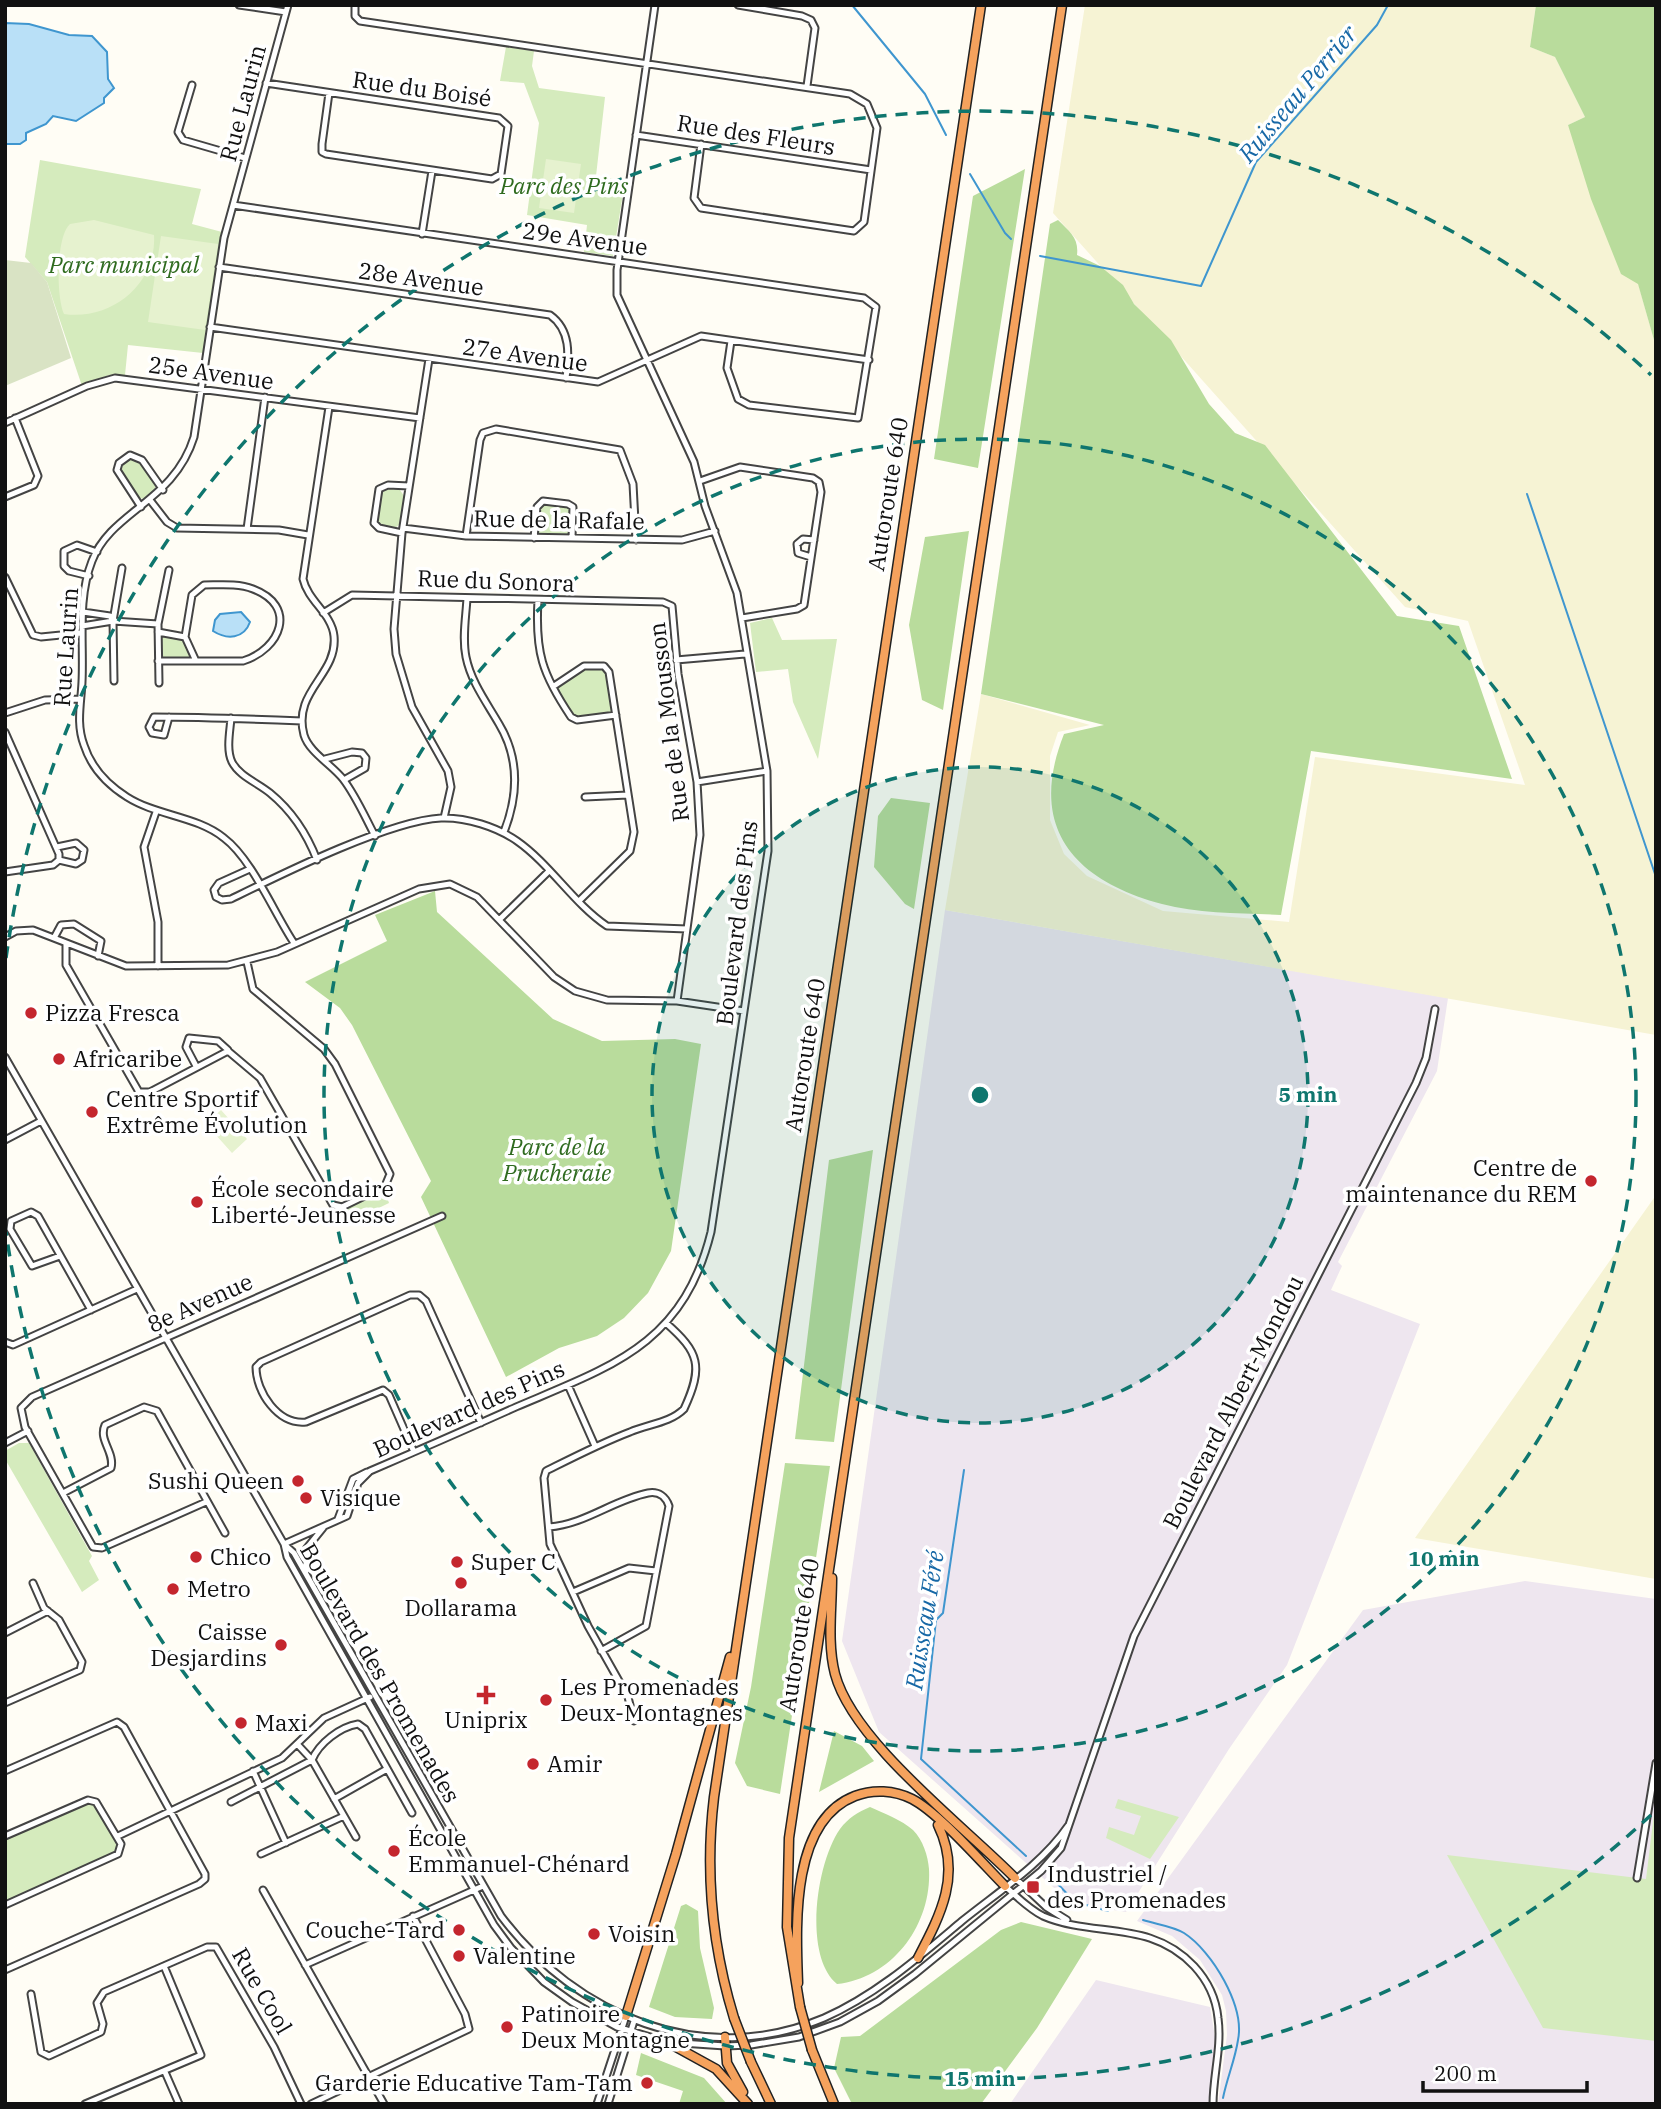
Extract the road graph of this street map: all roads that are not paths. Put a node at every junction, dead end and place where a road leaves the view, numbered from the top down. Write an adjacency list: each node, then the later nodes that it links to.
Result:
1 (239, 5): 7 (street)
2 (355, 5): 8 (street)
3 (655, 5): 8 (street, Boulevard des Pins)
4 (738, 5): 11 (street)
5 (981, 5): 142 (highway, Autoroute 640)
6 (1062, 5): 135 (highway, Autoroute 640)
7 (287, 9): 9 (street, Rue Laurin)
8 (646, 62): 11 (street); 13 (street, Boulevard des Pins)
9 (266, 83): 12 (street, Rue du Boisé); 15 (street, Rue Laurin)
10 (192, 85): 15 (street)
11 (807, 86): 16 (street)
12 (329, 93): 17 (street, Rue du Boisé); 17 (street, Rue du Boisé)
13 (636, 135): 14 (street, Rue des Fleurs); 20 (street, Boulevard des Pins)
14 (701, 144): 16 (street, Rue des Fleurs); 16 (street)
15 (245, 158): 18 (street, Rue Laurin)
16 (871, 170)
17 (432, 171): 19 (street)
18 (233, 205): 19 (street, 29e Avenue); 21 (street, Rue Laurin)
19 (422, 234): 20 (street, 29e Avenue)
20 (618, 261): 25 (street, Boulevard des Pins); 26 (street, 29e Avenue)
21 (219, 267): 22 (street, Rue Laurin); 27 (street, 28e Avenue)
22 (210, 327): 24 (street, 27e Avenue); 28 (street, Rue Laurin)
23 (731, 341): 25 (street, 27e Avenue); 26 (street, 27e Avenue); 26 (street)
24 (429, 359): 27 (street, 27e Avenue); 32 (street)
25 (647, 360): 27 (street, 27e Avenue); 34 (street, Boulevard des Pins)
26 (869, 360)
27 (566, 378)
28 (202, 389): 29 (street, 25e Avenue); 31 (street, 25e Avenue); 36 (street, Rue Laurin)
29 (265, 397): 30 (street, 25e Avenue); 40 (street)
30 (329, 407): 32 (street, 25e Avenue); 43 (street)
31 (15, 418): 33 (street, 25e Avenue); 37 (street)
32 (420, 418): 35 (street)
33 (5, 423)
34 (700, 481): 42 (street, Boulevard des Pins); 48 (street)
35 (409, 486): 41 (street); 41 (street)
36 (163, 489): 38 (street, Rue Laurin); 39 (street)
37 (5, 497)
38 (150, 500): 39 (street, Rue Laurin); 40 (street)
39 (141, 507): 49 (street, Rue Laurin)
40 (247, 529): 43 (street)
41 (402, 530): 44 (street, Rue de la Rafale); 55 (street)
42 (715, 531): 47 (street, Rue de la Rafale); 61 (street, Boulevard des Pins)
43 (308, 535): 60 (street)
44 (466, 536): 45 (street, Rue de la Rafale); 47 (street)
45 (534, 538): 46 (street, Rue de la Rafale); 46 (street)
46 (572, 538): 47 (street, Rue de la Rafale)
47 (636, 540)
48 (814, 540): 50 (street); 50 (street)
49 (97, 552): 53 (street, Rue Laurin); 53 (street)
50 (811, 557): 61 (street)
51 (122, 568): 62 (street)
52 (169, 570): 63 (street)
53 (89, 576): 59 (street, Rue Laurin)
54 (5, 577): 64 (street)
55 (395, 596): 56 (street, Rue du Sonora); 60 (street, Rue du Sonora); 88 (street)
56 (467, 598): 57 (street, Rue du Sonora); 89 (street)
57 (538, 600): 58 (street, Rue du Sonora); 73 (street)
58 (672, 606): 68 (street, Rue de la Mousson)
59 (83, 612): 62 (street); 64 (street, Rue Laurin)
60 (323, 613): 79 (street)
61 (742, 618): 67 (street, Boulevard des Pins)
62 (113, 621): 63 (street); 64 (street); 71 (street)
63 (158, 624): 65 (street)
64 (81, 630): 74 (street, Rue Laurin)
65 (158, 632): 66 (street); 69 (street)
66 (185, 636): 70 (street); 70 (street)
67 (745, 654): 68 (street); 82 (street, Boulevard des Pins)
68 (676, 660): 84 (street, Rue de la Mousson)
69 (159, 661): 70 (street); 72 (street)
70 (196, 661)
71 (114, 681)
72 (159, 683)
73 (554, 686): 76 (street); 76 (street)
74 (79, 699): 75 (street); 87 (street, Rue Laurin)
75 (5, 713)
76 (616, 715): 85 (street)
77 (169, 717): 78 (street)
78 (230, 718): 79 (street); 93 (street)
79 (302, 720): 81 (street)
80 (5, 732): 91 (street)
81 (325, 759): 83 (street); 83 (street)
82 (767, 771): 84 (street); 110 (street, Boulevard des Pins)
83 (344, 780): 90 (street)
84 (697, 782): 100 (street, Rue de la Mousson)
85 (628, 795): 86 (street); 98 (street)
86 (585, 797)
87 (156, 812): 94 (street, Rue Laurin); 107 (street)
88 (444, 818): 89 (street); 90 (street)
89 (504, 832): 95 (street)
90 (375, 836): 93 (street)
91 (57, 848): 92 (street); 92 (street)
92 (59, 860): 96 (street)
93 (317, 860): 97 (street)
94 (250, 869): 97 (street, Rue Laurin); 97 (street)
95 (549, 871): 98 (street); 99 (street)
96 (5, 872)
97 (259, 885): 103 (street, Rue Laurin)
98 (580, 900): 100 (street)
99 (500, 919): 103 (street); 108 (street)
100 (687, 929): 108 (street, Rue de la Mousson)
101 (5, 937): 102 (street)
102 (54, 938): 104 (street); 105 (street)
103 (294, 943): 106 (street)
104 (66, 944): 105 (street); 113 (street)
105 (99, 956): 107 (street)
106 (247, 962): 107 (street); 111 (street)
107 (158, 966)
108 (677, 1001): 110 (street)
109 (1435, 1009): 161 (street, Boulevard Albert-Mondou)
110 (744, 1011): 120 (street, Boulevard des Pins)
111 (228, 1051): 113 (street); 113 (street)
112 (5, 1057): 114 (street, Boulevard des Promenades)
113 (196, 1066)
114 (41, 1121): 115 (street); 118 (street, Boulevard des Promenades)
115 (5, 1139)
116 (442, 1216): 121 (street, 8e Avenue)
117 (60, 1256): 117 (street); 119 (street)
118 (137, 1289): 119 (street); 121 (street, Boulevard des Promenades)
119 (91, 1310): 122 (street)
120 (666, 1323): 123 (street, Boulevard des Pins); 127 (street)
121 (164, 1338): 125 (street, 8e Avenue); 134 (street, Boulevard des Promenades)
122 (5, 1342)
123 (568, 1385): 124 (street, Boulevard des Pins); 127 (street)
124 (481, 1423): 128 (street, Boulevard des Pins); 128 (street)
125 (28, 1431): 126 (street); 129 (street)
126 (5, 1443)
127 (595, 1446): 132 (street)
128 (414, 1452): 131 (street, Boulevard des Pins)
129 (63, 1493): 130 (street); 130 (street)
130 (206, 1502): 133 (street)
131 (325, 1525): 134 (street); 137 (street)
132 (549, 1527): 136 (street); 139 (street)
133 (225, 1533)
134 (284, 1544): 137 (street, Boulevard des Promenades); 145 (street, Boulevard des Promenades)
135 (832, 1549): 168 (highway); 184 (highway, Autoroute 640)
136 (656, 1571): 139 (street); 143 (street)
137 (306, 1574): 144 (street, Boulevard des Promenades)
138 (33, 1583): 140 (street)
139 (573, 1592): 143 (street)
140 (48, 1611): 141 (street); 146 (street)
141 (5, 1633)
142 (737, 1638): 185 (highway); 201 (highway, Autoroute 640, bridge)
143 (601, 1651): 147 (street)
144 (375, 1695): 145 (street); 170 (street, Boulevard des Promenades)
145 (367, 1698): 148 (street); 173 (street, Boulevard des Promenades)
146 (5, 1703)
147 (634, 1721)
148 (298, 1745): 149 (street); 153 (street)
149 (312, 1760): 151 (street); 154 (street); 156 (street)
150 (1656, 1763): 155 (street)
151 (387, 1769): 156 (street); 159 (street)
152 (5, 1771): 158 (street)
153 (253, 1771): 154 (street); 158 (street)
154 (260, 1787): 157 (street); 166 (street)
155 (1653, 1798): 169 (street)
156 (334, 1799): 160 (street)
157 (231, 1802)
158 (170, 1810): 164 (street); 182 (street)
159 (412, 1814)
160 (344, 1816): 165 (street); 166 (street)
161 (1073, 1817): 168 (street, Boulevard Albert-Mondou); 172 (street, Boulevard Albert-Mondou)
162 (936, 1819): 171 (highway); 179 (highway); 184 (highway)
163 (5, 1836): 164 (street)
164 (118, 1836): 176 (street)
165 (356, 1837)
166 (286, 1843): 167 (street)
167 (261, 1854)
168 (1015, 1878): 171 (street, Boulevard des Promenades); 172 (street)
169 (1637, 1878)
170 (483, 1885): 173 (street); 185 (street, Boulevard des Promenades)
171 (1005, 1886): 175 (street); 179 (street, Boulevard des Promenades)
172 (1023, 1886): 175 (street, Boulevard des Promenades); 178 (street)
173 (474, 1889): 177 (street); 186 (street, Boulevard des Promenades)
174 (263, 1890): 180 (street)
175 (1014, 1894): 178 (street); 190 (street, Boulevard des Promenades)
176 (5, 1905)
177 (414, 1916): 180 (street); 192 (street)
178 (1072, 1922): 203 (street)
179 (918, 1958): 188 (street, Boulevard des Promenades)
180 (305, 1965): 192 (street)
181 (164, 1966): 183 (street); 191 (street); 195 (street, Rue Cool)
182 (5, 1970)
183 (31, 1994)
184 (800, 2007): 202 (highway, Autoroute 640, bridge)
185 (630, 2019): 186 (street); 187 (street); 188 (street, Boulevard des Promenades)
186 (622, 2029): 187 (street, Boulevard des Promenades); 198 (street)
187 (630, 2032): 189 (street, Boulevard des Promenades); 199 (street)
188 (725, 2037): 190 (highway)
189 (667, 2042): 190 (street, Boulevard des Promenades); 200 (highway)
190 (725, 2046): 200 (highway)
191 (165, 2072): 193 (street); 194 (street)
192 (369, 2076): 196 (street); 197 (street)
193 (85, 2104)
194 (179, 2104)
195 (302, 2104)
196 (311, 2104)
197 (384, 2104)
198 (597, 2104)
199 (608, 2104)
200 (749, 2104)
201 (771, 2104)
202 (834, 2104)
203 (1213, 2104)

